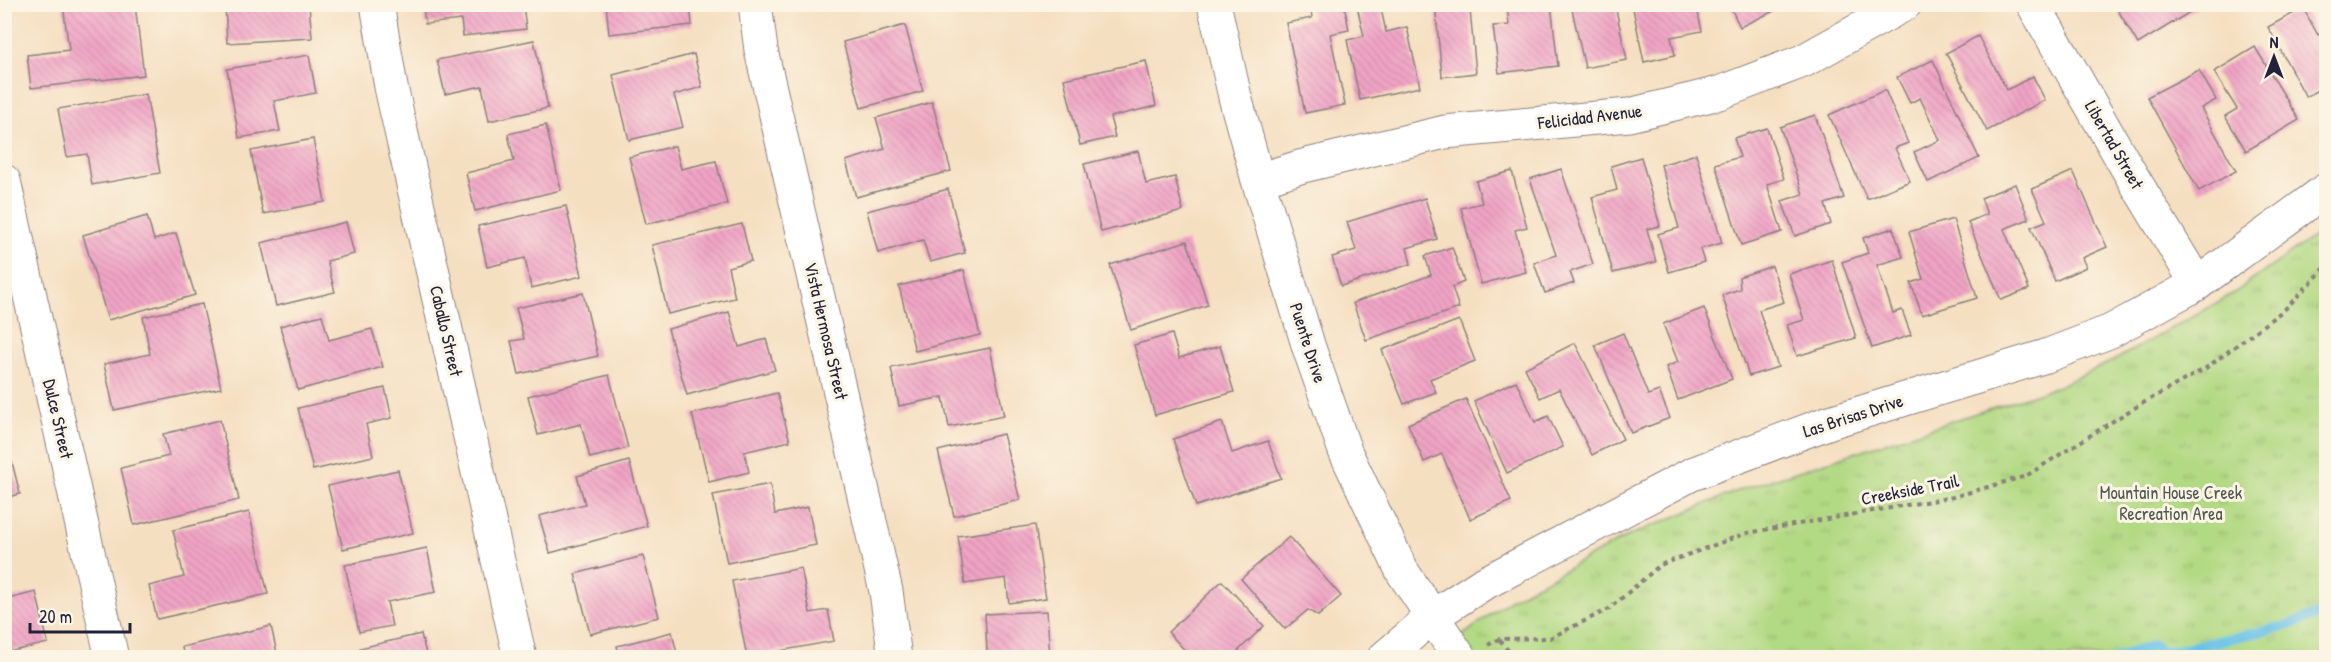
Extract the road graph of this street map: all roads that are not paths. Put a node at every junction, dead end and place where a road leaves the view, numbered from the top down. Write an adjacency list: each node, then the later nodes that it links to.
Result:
1 (377, 4): 13 (street, Caballo Street)
2 (755, 4): 14 (street, Vista Hermosa Street)
3 (1214, 4): 6 (street, Puente Drive)
4 (1905, 4): 6 (street, Felicidad Avenue)
5 (2033, 4): 9 (street, Libertad Street)
6 (1258, 180): 10 (street, Puente Drive)
7 (4, 181): 12 (street, Dulce Street)
8 (2326, 190): 9 (street, Las Brisas Drive)
9 (2197, 284): 10 (street, Las Brisas Drive)
10 (1433, 616): 11 (street, Puente Drive); 15 (street, Las Brisas Drive)
11 (1471, 653)
12 (112, 657)
13 (520, 657)
14 (896, 657)
15 (1384, 657)

